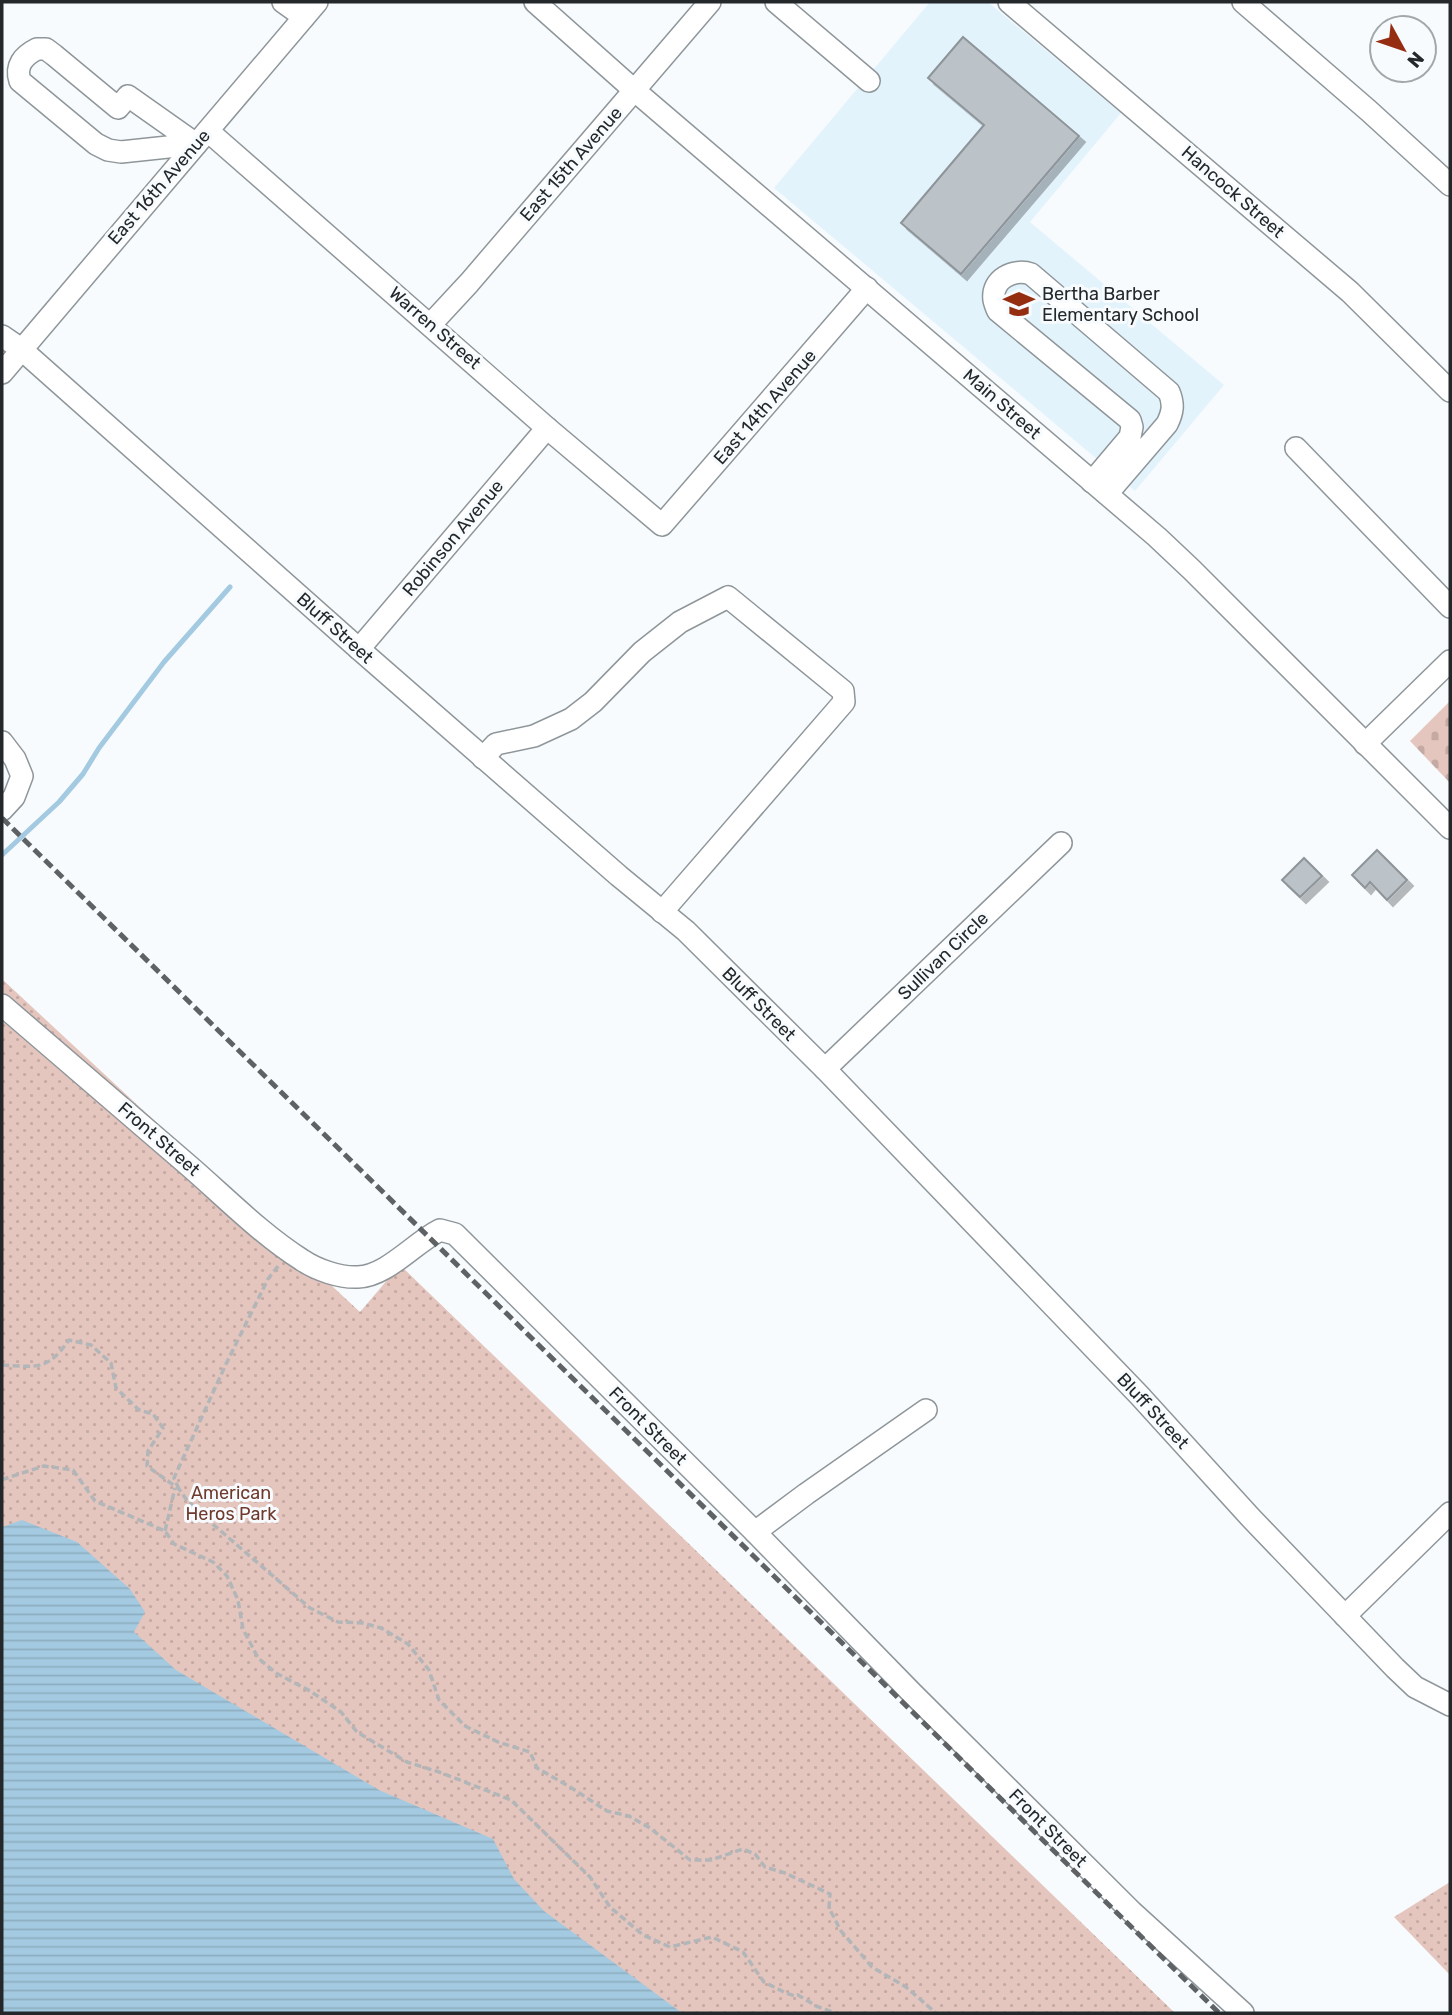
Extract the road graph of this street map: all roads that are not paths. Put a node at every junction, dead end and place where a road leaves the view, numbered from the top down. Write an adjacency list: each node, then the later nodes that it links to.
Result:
1 (283, 2): 7 (street)
2 (534, 2): 9 (street, Main Street)
3 (709, 2): 9 (street, East 15th Avenue)
4 (776, 2): 8 (street)
5 (1009, 2): 17 (street, Hancock Street)
6 (1243, 2): 11 (street)
7 (311, 9): 10 (street, East 16th Avenue)
8 (869, 81)
9 (634, 90): 12 (street, Main Street); 13 (street, East 15th Avenue)
10 (202, 137): 10 (street, Warren Street); 13 (street, Warren Street); 15 (street, East 16th Avenue)
11 (1450, 185)
12 (867, 288): 20 (street, Main Street); 21 (street, East 14th Avenue)
13 (431, 324): 18 (street, Warren Street)
14 (2, 336): 15 (street)
15 (21, 349): 16 (street, East 16th Avenue); 23 (street, Bluff Street)
16 (2, 373)
17 (1450, 391)
18 (547, 428): 21 (street, Warren Street); 23 (street, Robinson Avenue)
19 (1296, 448): 22 (street)
20 (1100, 488): 20 (street); 26 (street, Main Street)
21 (662, 525)
22 (1450, 607)
23 (359, 649): 27 (street, Bluff Street)
24 (1450, 661): 26 (street)
25 (2, 742): 28 (street)
26 (1366, 744): 29 (street, Main Street)
27 (483, 758): 31 (street, Bluff Street); 31 (street)
28 (2, 810)
29 (1450, 828)
30 (1061, 843): 33 (street, Sullivan Circle)
31 (662, 912): 33 (street, Bluff Street)
32 (2, 1005): 36 (street, Front Street)
33 (825, 1069): 37 (street, Bluff Street)
34 (926, 1410): 36 (street)
35 (1450, 1513): 37 (street)
36 (755, 1532): 39 (street, Front Street)
37 (1345, 1616): 38 (street, Bluff Street)
38 (1450, 1705)
39 (1243, 2013)

